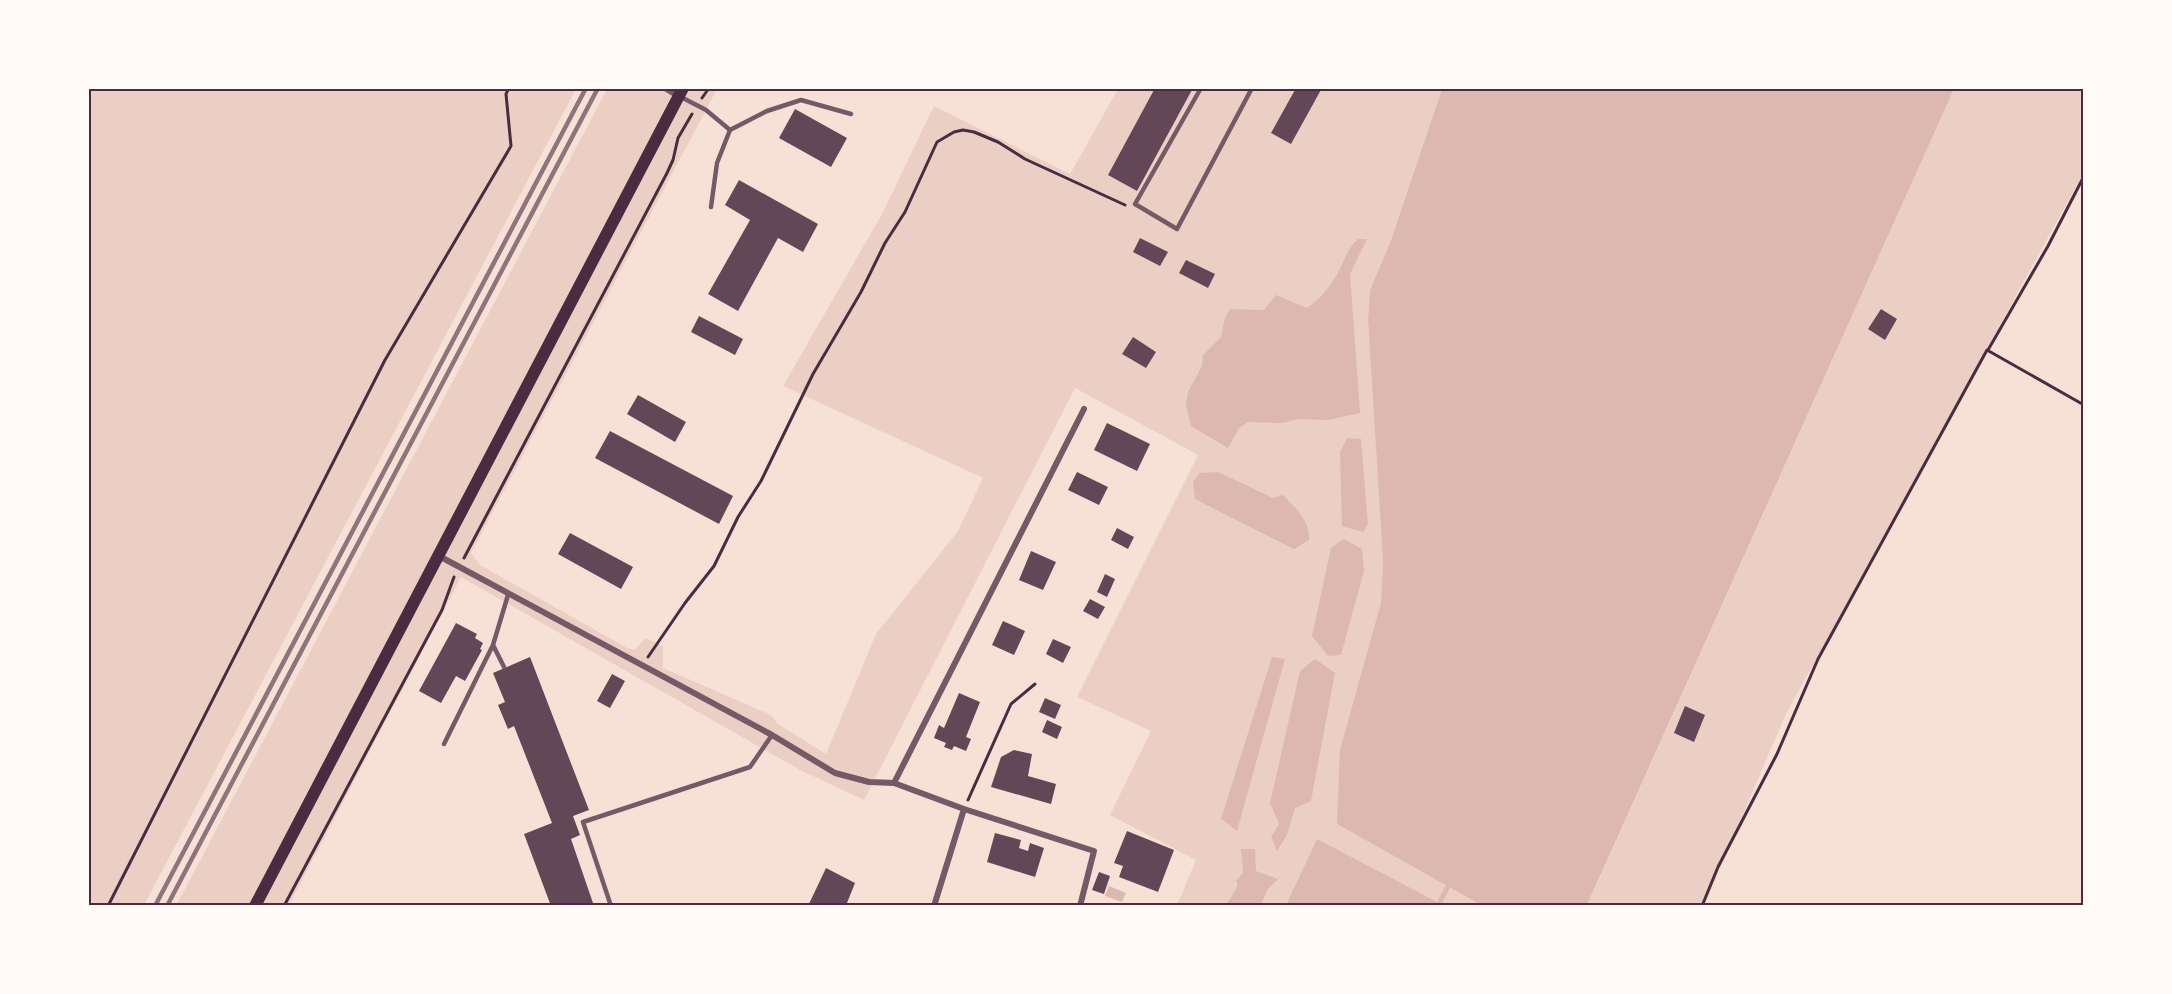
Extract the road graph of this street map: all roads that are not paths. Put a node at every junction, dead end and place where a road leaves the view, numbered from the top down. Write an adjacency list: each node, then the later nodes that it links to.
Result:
1 (665, 88): 4 (street)
2 (1201, 88): 3 (lane)
3 (1252, 88)
4 (681, 92): 6 (lane); 9 (main road)
5 (851, 114): 6 (lane)
6 (730, 130): 7 (lane)
7 (711, 207)
8 (1084, 409): 15 (street)
9 (439, 556): 10 (street); 17 (main road)
10 (508, 595): 11 (lane); 13 (street)
11 (493, 645): 12 (lane); 14 (lane)
12 (504, 667)
13 (772, 735): 15 (street); 18 (lane)
14 (444, 744)
15 (894, 783): 16 (street)
16 (964, 809): 19 (street); 20 (street)
17 (255, 906)
18 (611, 906)
19 (934, 906)
20 (1080, 906)

